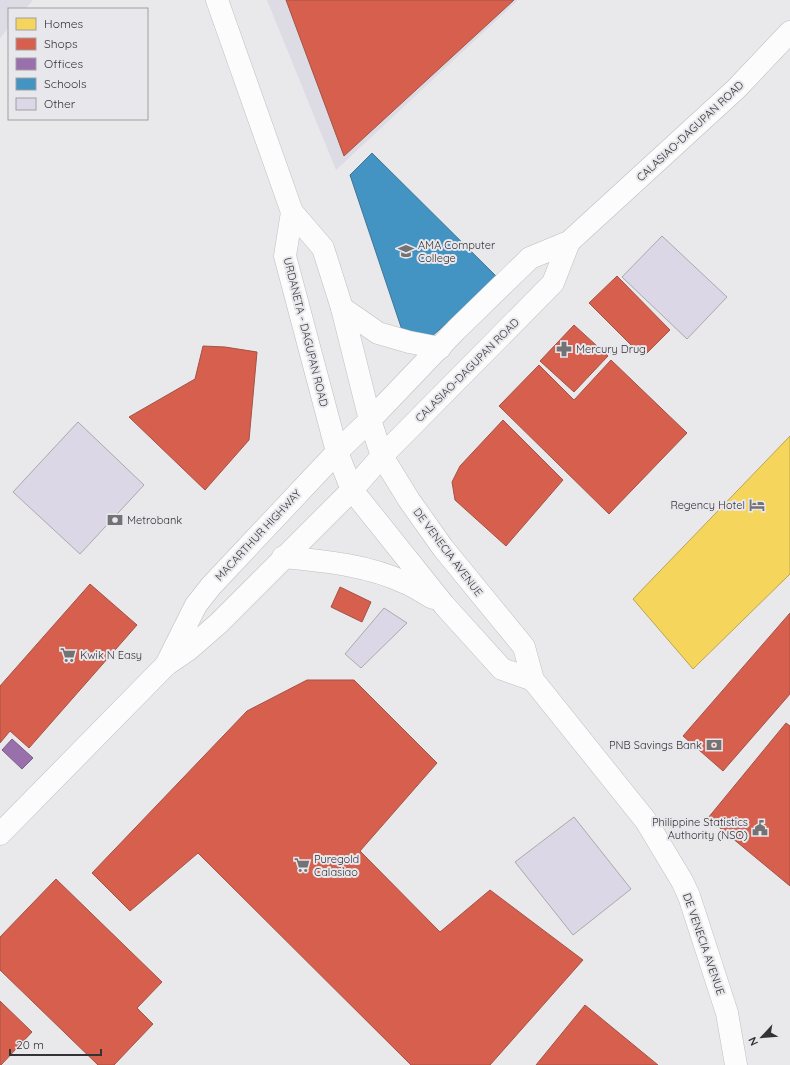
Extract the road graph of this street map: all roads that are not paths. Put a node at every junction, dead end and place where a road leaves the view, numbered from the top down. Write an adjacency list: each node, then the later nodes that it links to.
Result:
1 (216, 0): 3 (main road, URDANETA - DAGUPAN ROAD)
2 (790, 32): 4 (main road, CALASIAO-DAGUPAN ROAD)
3 (292, 212): 5 (main road, URDANETA - DAGUPAN ROAD); 8 (main road, URDANETA - DAGUPAN ROAD)
4 (569, 242): 6 (main road, CALASIAO-DAGUPAN ROAD); 9 (main road, CALASIAO-DAGUPAN ROAD)
5 (342, 308): 6 (main road); 7 (main road, URDANETA - DAGUPAN ROAD)
6 (440, 348): 7 (main road, CALASIAO-DAGUPAN ROAD)
7 (370, 420): 8 (main road, MACARTHUR HIGHWAY); 9 (main road, DE VENECIA AVENUE)
8 (337, 452): 10 (main road); 13 (main road, MACARTHUR HIGHWAY)
9 (382, 456): 10 (main road, CALASIAO-DAGUPAN ROAD); 14 (main road, DE VENECIA AVENUE)
10 (352, 490): 11 (main road, MACARTHUR HIGHWAY); 12 (main road)
11 (284, 557): 12 (main road); 13 (main road, MACARTHUR HIGHWAY)
12 (444, 605): 14 (main road)
13 (166, 665): 15 (main road, MACARTHUR HIGHWAY)
14 (533, 680): 16 (main road, DE VENECIA AVENUE)
15 (0, 834)
16 (736, 1065)

